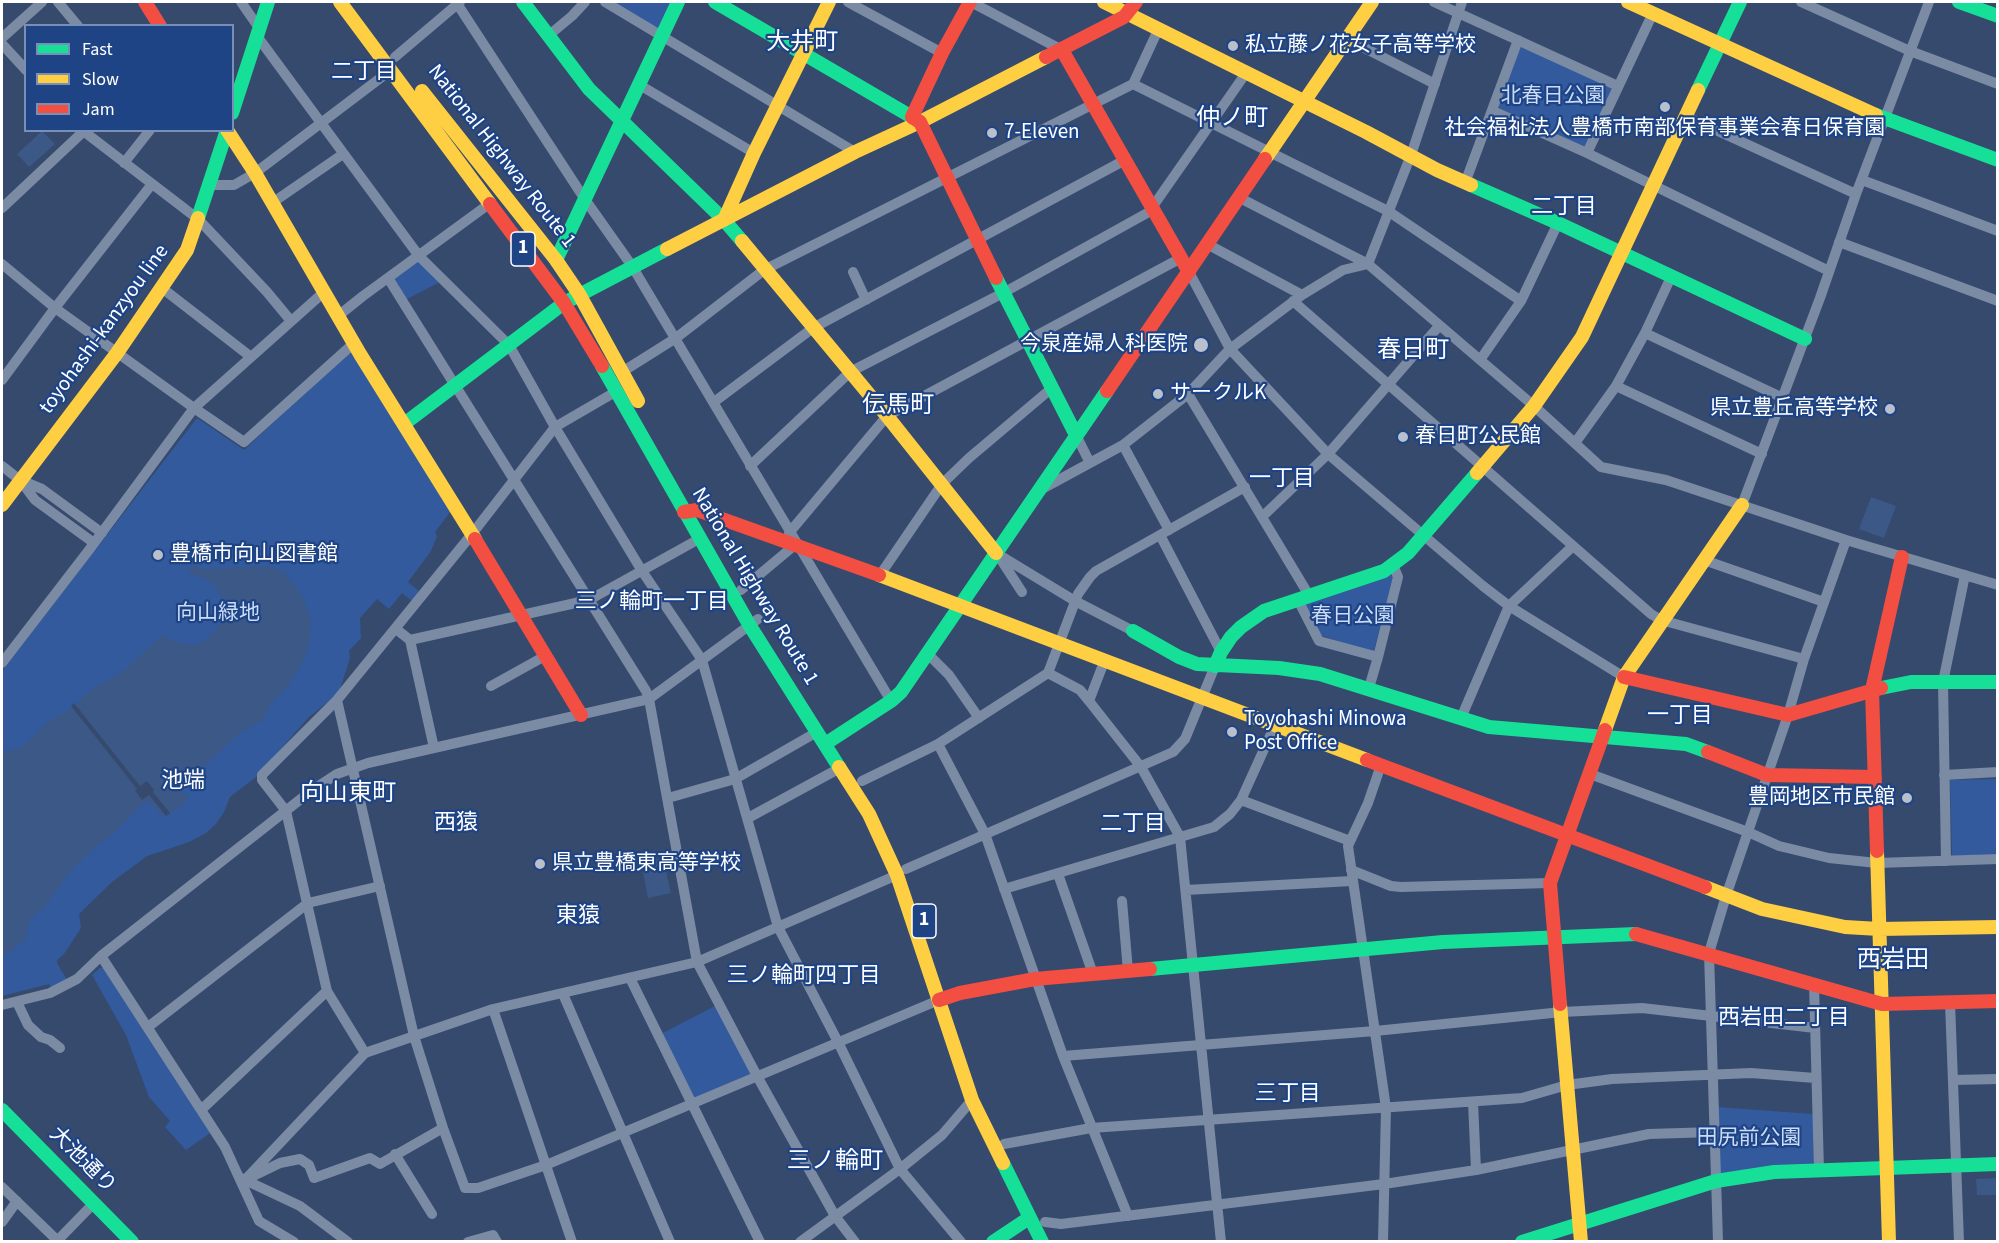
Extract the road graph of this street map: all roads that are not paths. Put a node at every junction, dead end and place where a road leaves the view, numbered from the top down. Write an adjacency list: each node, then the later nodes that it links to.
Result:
1 (42, 2): 35 (street)
2 (58, 2): 29 (street)
3 (145, 2): 30 (main road)
4 (241, 2): 32 (street)
5 (268, 2): 32 (main road)
6 (340, 2): 44 (main road, National Highway Route 1 / 1)
7 (356, 2): 44 (main road, National Highway Route 1 / 1)
8 (458, 2): 44 (street); 85 (street)
9 (523, 2): 33 (main road)
10 (585, 2): 33 (street)
11 (605, 2): 34 (street)
12 (678, 2): 34 (main road)
13 (715, 2): 43 (main road)
14 (828, 2): 43 (main road)
15 (848, 2): 42 (street)
16 (970, 2): 40 (street); 42 (main road)
17 (1104, 2): 25 (main road)
18 (1372, 2): 36 (main road)
19 (1434, 2): 26 (street)
20 (1628, 2): 27 (main road)
21 (1740, 2): 39 (main road)
22 (1801, 2): 41 (street)
23 (1929, 2): 41 (street)
24 (1959, 2): 28 (main road)
25 (1131, 7): 31 (main road); 40 (main road)
26 (1460, 7): 37 (street); 49 (street)
27 (1653, 13): 39 (main road); 51 (street)
28 (1998, 16)
29 (76, 24)
30 (159, 24)
31 (1158, 30): 46 (main road); 48 (street)
32 (258, 32): 55 (main road); 61 (street)
33 (548, 36): 60 (main road)
34 (661, 36): 47 (main road); 53 (street)
35 (2, 38)
36 (1347, 39): 49 (street); 52 (main road)
37 (1518, 40): 51 (street); 56 (street)
38 (2, 44): 45 (street)
39 (1719, 44): 57 (main road); 58 (main road)
40 (1062, 50): 54 (main road); 59 (main road)
41 (1910, 51): 50 (street); 58 (street)
42 (942, 53): 59 (main road)
43 (803, 54): 53 (main road); 59 (main road)
44 (393, 63): 61 (street); 88 (main road, National Highway Route 1 / 1); 102 (main road, National Highway Route 1 / 1)
45 (24, 68)
46 (1246, 73): 52 (main road); 62 (street)
47 (638, 84): 60 (main road); 70 (street)
48 (1133, 84): 54 (street); 62 (street)
49 (1435, 84): 73 (street)
50 (1998, 84)
51 (1618, 86): 71 (street)
52 (1304, 103): 69 (main road); 73 (main road)
53 (778, 105): 68 (street); 70 (main road)
54 (1094, 105): 74 (main road); 78 (street)
55 (234, 107)
56 (1493, 111): 71 (street); 80 (street)
57 (1685, 116): 83 (main road); 84 (street)
58 (1886, 118): 75 (main road); 79 (street)
59 (916, 120): 68 (main road); 78 (main road)
60 (621, 121): 85 (main road); 93 (main road)
61 (320, 123): 72 (street); 77 (street)
62 (1211, 124): 69 (street); 90 (street)
63 (82, 132): 89 (street)
64 (84, 132): 76 (street)
65 (148, 132): 76 (street)
66 (226, 132): 82 (main road, toyohashi-kanzyou line)
67 (228, 132): 77 (main road)
68 (855, 152): 93 (main road)
69 (1270, 152): 86 (main road); 91 (street)
70 (754, 153): 93 (main road)
71 (1587, 153): 83 (street)
72 (343, 154): 87 (street); 100 (street)
73 (1411, 155): 80 (main road); 91 (street)
74 (1125, 160): 90 (main road); 96 (street)
75 (1998, 160)
76 (124, 163): 81 (street)
77 (255, 173): 82 (street); 87 (main road)
78 (947, 179): 96 (main road); 106 (street)
79 (1862, 180): 84 (street); 95 (street)
80 (1466, 183): 94 (main road)
81 (152, 184): 92 (street); 121 (street)
82 (209, 185): 92 (main road, toyohashi-kanzyou line)
83 (1652, 185): 99 (main road); 107 (street)
84 (1856, 194): 97 (street)
85 (584, 198): 102 (main road); 105 (street)
86 (1240, 198): 98 (main road); 104 (street)
87 (272, 203): 113 (main road)
88 (489, 204): 100 (street); 120 (main road, National Highway Route 1 / 1)
89 (2, 208)
90 (1153, 208): 101 (main road); 114 (street)
91 (1388, 211): 104 (street); 118 (street)
92 (198, 219): 112 (main road, toyohashi-kanzyou line); 123 (street)
93 (724, 220): 105 (main road); 106 (main road)
94 (1558, 223): 99 (main road); 118 (street)
95 (1998, 231)
96 (978, 241): 114 (main road); 117 (street)
97 (1839, 242): 107 (street); 119 (street)
98 (1207, 244): 109 (main road); 116 (street)
99 (1621, 253): 110 (main road); 147 (main road)
100 (419, 256): 111 (street); 131 (street)
101 (1181, 258): 109 (main road); 129 (street)
102 (556, 260): 115 (main road, National Highway Route 1 / 1)
103 (2, 264): 121 (street)
104 (1368, 264): 116 (street); 124 (street)
105 (632, 266): 115 (main road); 127 (street)
106 (764, 270): 125 (main road); 127 (street)
107 (1829, 271): 128 (street)
108 (853, 272): 117 (street)
109 (1189, 272): 132 (street); 152 (main road)
110 (1671, 277): 126 (street); 128 (main road)
111 (387, 279): 122 (street); 140 (street)
112 (162, 288): 133 (main road, toyohashi-kanzyou line); 134 (street)
113 (324, 292): 122 (main road); 123 (street)
114 (1003, 293): 129 (main road); 137 (street)
115 (579, 294): 120 (main road); 136 (main road, National Highway Route 1 / 1)
116 (1298, 298): 132 (street); 139 (street)
117 (866, 300): 125 (street)
118 (1521, 301): 135 (street)
119 (1998, 301)
120 (564, 303): 131 (main road); 143 (main road, National Highway Route 1 / 1)
121 (55, 308): 133 (street); 138 (street)
122 (338, 316): 130 (main road)
123 (291, 321): 134 (street)
124 (1439, 326): 135 (street); 139 (street)
125 (813, 328): 137 (main road); 146 (street)
126 (1646, 333): 141 (street); 145 (street)
127 (676, 338): 136 (street); 146 (street)
128 (1804, 339): 145 (street)
129 (1028, 341): 142 (main road); 149 (street)
130 (354, 343): 148 (street); 150 (main road)
131 (509, 345): 140 (main road); 151 (street)
132 (1230, 349): 144 (street); 155 (street)
133 (117, 353): 148 (street); 162 (main road, toyohashi-kanzyou line)
134 (251, 357): 148 (street)
135 (1480, 360): 147 (street)
136 (622, 372): 168 (main road, National Highway Route 1 / 1)
137 (850, 372): 149 (main road); 159 (street)
138 (4, 373)
139 (1388, 384): 155 (street); 160 (street)
140 (456, 386): 150 (main road); 161 (street)
141 (1616, 386): 153 (street); 156 (street)
142 (1052, 388): 152 (main road); 163 (street)
143 (617, 391): 151 (street); 168 (main road, National Highway Route 1 / 1)
144 (1188, 394): 154 (street); 164 (street)
145 (1783, 398): 156 (street)
146 (714, 402): 159 (street)
147 (1534, 406): 153 (street); 160 (main road)
148 (194, 408): 170 (street)
149 (887, 416): 163 (main road); 174 (street)
150 (404, 424): 172 (main road)
151 (555, 427): 161 (street); 183 (street)
152 (1076, 435): 157 (street); 165 (main road)
153 (1575, 443): 167 (street)
154 (1123, 445): 157 (street); 171 (street)
155 (1328, 454): 169 (street); 173 (street)
156 (1762, 454): 167 (street)
157 (1090, 463): 165 (street)
158 (2, 466): 162 (street)
159 (750, 466): 174 (street)
160 (1482, 467): 173 (main road); 178 (street)
161 (514, 478): 172 (street); 190 (street)
162 (20, 480): 166 (main road, toyohashi-kanzyou line); 170 (street); 177 (street)
163 (942, 484): 179 (main road); 184 (street)
164 (1245, 487): 169 (street); 171 (street)
165 (1040, 491): 179 (main road)
166 (2, 505)
167 (1742, 505): 176 (street); 181 (main road)
168 (690, 511): 174 (main road); 175 (main road, National Highway Route 1 / 1); 187 (main road, National Highway Route 1 / 1)
169 (1262, 517): 189 (street)
170 (102, 533): 177 (street)
171 (1164, 533): 191 (street); 204 (street)
172 (472, 534): 195 (main road); 198 (street)
173 (1424, 536): 182 (main road); 194 (street)
174 (793, 538): 184 (main road); 187 (street); 223 (street)
175 (699, 539): 183 (street); 197 (main road, National Highway Route 1 / 1)
176 (1846, 540): 180 (street); 192 (street)
177 (94, 543): 203 (street)
178 (1573, 546): 194 (street); 196 (street)
179 (996, 552): 188 (street); 191 (street); 193 (main road)
180 (1902, 557): 185 (street); 219 (main road)
181 (1704, 560): 192 (street); 196 (main road)
182 (1393, 565): 189 (main road); 207 (street)
183 (642, 571): 190 (street); 209 (street)
184 (880, 575): 193 (main road)
185 (1965, 575): 186 (street); 215 (street)
186 (1998, 585)
187 (741, 590): 197 (main road, National Highway Route 1 / 1)
188 (1022, 592)
189 (1304, 598): 204 (main road); 207 (street)
190 (589, 600): 195 (street); 221 (street)
191 (1075, 601): 199 (street); 202 (street)
192 (1824, 602): 208 (street)
193 (960, 606): 202 (main road); 205 (main road)
194 (1509, 606): 214 (street); 228 (street)
195 (521, 616): 200 (street); 206 (main road)
196 (1661, 621): 208 (street); 214 (main road)
197 (754, 623): 209 (street); 230 (main road, National Highway Route 1 / 1)
198 (396, 628): 200 (street); 222 (street)
199 (1133, 631): 212 (main road)
200 (410, 640): 233 (street)
201 (2, 643): 203 (street)
202 (1060, 645): 210 (main road); 213 (street)
203 (11, 651): 211 (street)
204 (1221, 652): 212 (main road)
205 (928, 654): 223 (main road); 227 (street)
206 (545, 656): 217 (street); 225 (main road)
207 (1378, 657): 218 (street)
208 (1804, 659): 226 (street)
209 (702, 660): 221 (street); 243 (street)
210 (1104, 662): 220 (main road); 224 (street)
211 (2, 663)
212 (1215, 666): 218 (main road); 220 (street)
213 (1048, 673): 224 (street); 227 (street)
214 (1624, 677): 226 (main road); 231 (main road)
215 (1943, 682): 216 (main road); 219 (main road); 241 (street)
216 (1998, 682)
217 (491, 686)
218 (1369, 688): 228 (main road)
219 (1872, 690): 226 (main road); 242 (main road)
220 (1202, 698): 229 (main road); 236 (street)
221 (649, 699): 225 (street); 245 (street)
222 (337, 700): 235 (street); 247 (street)
223 (891, 701): 230 (main road)
224 (1089, 701): 236 (street)
225 (581, 715): 233 (street)
226 (1788, 715): 240 (street)
227 (979, 718): 232 (street)
228 (1461, 718): 231 (main road)
229 (1275, 725): 234 (main road); 246 (street)
230 (825, 738): 237 (main road, National Highway Route 1 / 1); 243 (street); 244 (main road, National Highway Route 1 / 1)
231 (1602, 738): 239 (main road); 240 (main road)
232 (938, 744): 244 (street); 250 (street)
233 (434, 748): 235 (street)
234 (1381, 765): 251 (main road); 253 (street)
235 (352, 767): 247 (street); 261 (street)
236 (1141, 767): 250 (street); 252 (street)
237 (840, 768): 248 (street); 257 (main road, National Highway Route 1 / 1)
238 (1998, 772): 241 (street)
239 (1590, 774): 249 (street); 251 (main road)
240 (1767, 775): 242 (main road); 249 (street)
241 (1944, 775): 255 (street)
242 (1875, 777): 256 (main road)
243 (735, 779): 245 (street); 248 (street)
244 (862, 781): 257 (main road, National Highway Route 1 / 1)
245 (668, 798): 274 (street)
246 (1241, 800): 252 (street); 253 (street)
247 (286, 811): 266 (street); 273 (street)
248 (748, 818): 267 (street)
249 (1748, 831): 256 (street); 264 (street)
250 (985, 834): 257 (street); 262 (street)
251 (1567, 836): 260 (main road); 264 (main road)
252 (1180, 837): 258 (street); 263 (street)
253 (1350, 841): 259 (street)
254 (1998, 859): 255 (street)
255 (1946, 861): 256 (street)
256 (1877, 863): 269 (main road)
257 (902, 872): 267 (street); 283 (main road, National Highway Route 1 / 1)
258 (1058, 874): 262 (street); 277 (street)
259 (1352, 876): 260 (street); 263 (street); 271 (street)
260 (1550, 883): 270 (main road)
261 (380, 886): 266 (street); 295 (street)
262 (1004, 889): 279 (street)
263 (1186, 890): 275 (street)
264 (1726, 896): 269 (main road); 272 (street)
265 (1122, 901): 276 (street)
266 (308, 903): 281 (street); 292 (street)
267 (778, 927): 274 (street); 296 (street)
268 (1998, 927): 269 (main road)
269 (1879, 929): 287 (main road)
270 (1554, 937): 271 (main road); 272 (main road); 290 (main road)
271 (1363, 951): 275 (main road); 294 (street)
272 (1709, 953): 280 (main road); 291 (street)
273 (101, 956): 285 (street); 292 (street)
274 (697, 962): 278 (street); 302 (street)
275 (1192, 965): 276 (main road); 297 (street)
276 (1128, 971): 277 (main road)
277 (1093, 974): 279 (main road)
278 (630, 978): 282 (street); 309 (street)
279 (1035, 979): 283 (main road); 300 (street)
280 (1814, 984): 287 (main road); 293 (street)
281 (327, 991): 299 (street); 312 (street)
282 (563, 994): 289 (street); 317 (street)
283 (944, 999): 296 (street); 307 (main road, National Highway Route 1 / 1); 318 (main road, National Highway Route 1 / 1)
284 (1998, 1001): 286 (main road)
285 (17, 1002): 288 (street); 298 (street)
286 (1950, 1002): 287 (main road); 305 (street)
287 (1882, 1004): 325 (main road)
288 (2, 1005)
289 (493, 1009): 295 (street); 322 (street)
290 (1562, 1012): 291 (street); 294 (street); 306 (main road)
291 (1710, 1015): 293 (street); 301 (street)
292 (148, 1027): 312 (street)
293 (1815, 1028): 303 (street)
294 (1375, 1031): 297 (street); 310 (street)
295 (414, 1036): 299 (street); 314 (street)
296 (838, 1042): 302 (street); 324 (street)
297 (1202, 1044): 300 (street); 313 (street)
298 (60, 1048)
299 (365, 1053): 328 (street)
300 (1063, 1056): 315 (street)
301 (1712, 1074): 303 (street); 306 (street); 316 (street)
302 (757, 1076): 309 (street); 336 (street)
303 (1815, 1077): 327 (street)
304 (1998, 1078): 305 (street)
305 (1954, 1080): 323 (street)
306 (1567, 1085): 308 (street); 319 (main road)
307 (972, 1100): 324 (street); 338 (main road, National Highway Route 1 / 1)
308 (1473, 1102): 310 (street); 326 (street)
309 (691, 1103): 317 (street); 352 (street)
310 (1386, 1108): 313 (street); 330 (street)
311 (2, 1110): 333 (main road, 大池通り)
312 (201, 1110): 328 (street)
313 (1210, 1120): 315 (street); 334 (street)
314 (444, 1128): 320 (street); 322 (street)
315 (1091, 1128): 318 (street); 337 (street)
316 (1714, 1132): 319 (street); 329 (street)
317 (622, 1133): 322 (street); 351 (street)
318 (1004, 1144): 340 (main road, National Highway Route 1 / 1)
319 (1572, 1151): 326 (street); 341 (main road)
320 (395, 1154): 328 (street); 335 (street)
321 (1998, 1164): 323 (main road)
322 (546, 1165): 350 (street)
323 (1956, 1165): 325 (main road); 363 (street)
324 (900, 1169): 336 (street); 355 (street)
325 (1888, 1169): 327 (main road); 362 (main road)
326 (1476, 1170): 330 (street)
327 (1819, 1171): 329 (main road)
328 (242, 1179): 346 (street); 347 (street)
329 (1716, 1181): 341 (main road); 361 (street)
330 (1384, 1184): 334 (street); 358 (street)
331 (2, 1187): 332 (street)
332 (17, 1201): 339 (street); 342 (street)
333 (94, 1203): 342 (street); 345 (main road, 大池通り)
334 (1217, 1204): 337 (street); 357 (street)
335 (432, 1214)
336 (835, 1216): 353 (street); 354 (street)
337 (1128, 1216): 340 (street)
338 (1029, 1218): 343 (main road, National Highway Route 1 / 1); 356 (main road)
339 (2, 1222)
340 (1045, 1222): 344 (main road, National Highway Route 1 / 1)
341 (1580, 1224): 359 (main road); 360 (main road)
342 (58, 1241)
343 (1042, 1241)
344 (1053, 1241)
345 (132, 1242)
346 (294, 1242)
347 (348, 1242)
348 (468, 1242): 349 (street)
349 (497, 1242)
350 (572, 1242)
351 (670, 1242)
352 (760, 1242)
353 (800, 1242)
354 (855, 1242)
355 (961, 1242)
356 (993, 1242)
357 (1221, 1242)
358 (1383, 1242)
359 (1522, 1242)
360 (1581, 1242)
361 (1718, 1242)
362 (1889, 1242)
363 (1959, 1242)

